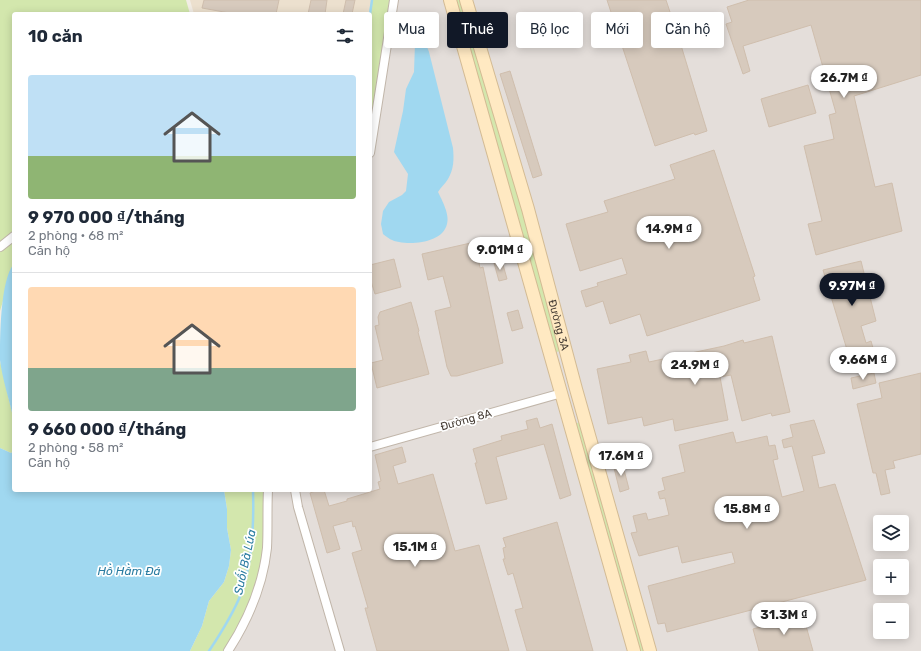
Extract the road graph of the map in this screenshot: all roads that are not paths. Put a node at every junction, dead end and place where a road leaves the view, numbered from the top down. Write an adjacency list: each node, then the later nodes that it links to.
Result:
1 (394, 0): 4 (street)
2 (450, 0): 9 (street, Đường 3A)
3 (466, 0): 8 (street, Đường 3A)
4 (373, 113): 5 (street)
5 (372, 126)
6 (12, 238): 7 (street)
7 (0, 247)
8 (576, 389): 9 (street); 16 (street, Đường 3A)
9 (562, 393): 10 (street, Đường 8A); 15 (street, Đường 3A)
10 (372, 446)
11 (268, 492): 13 (street)
12 (295, 492): 14 (street)
13 (228, 651)
14 (340, 651)
15 (634, 651)
16 (650, 651)

